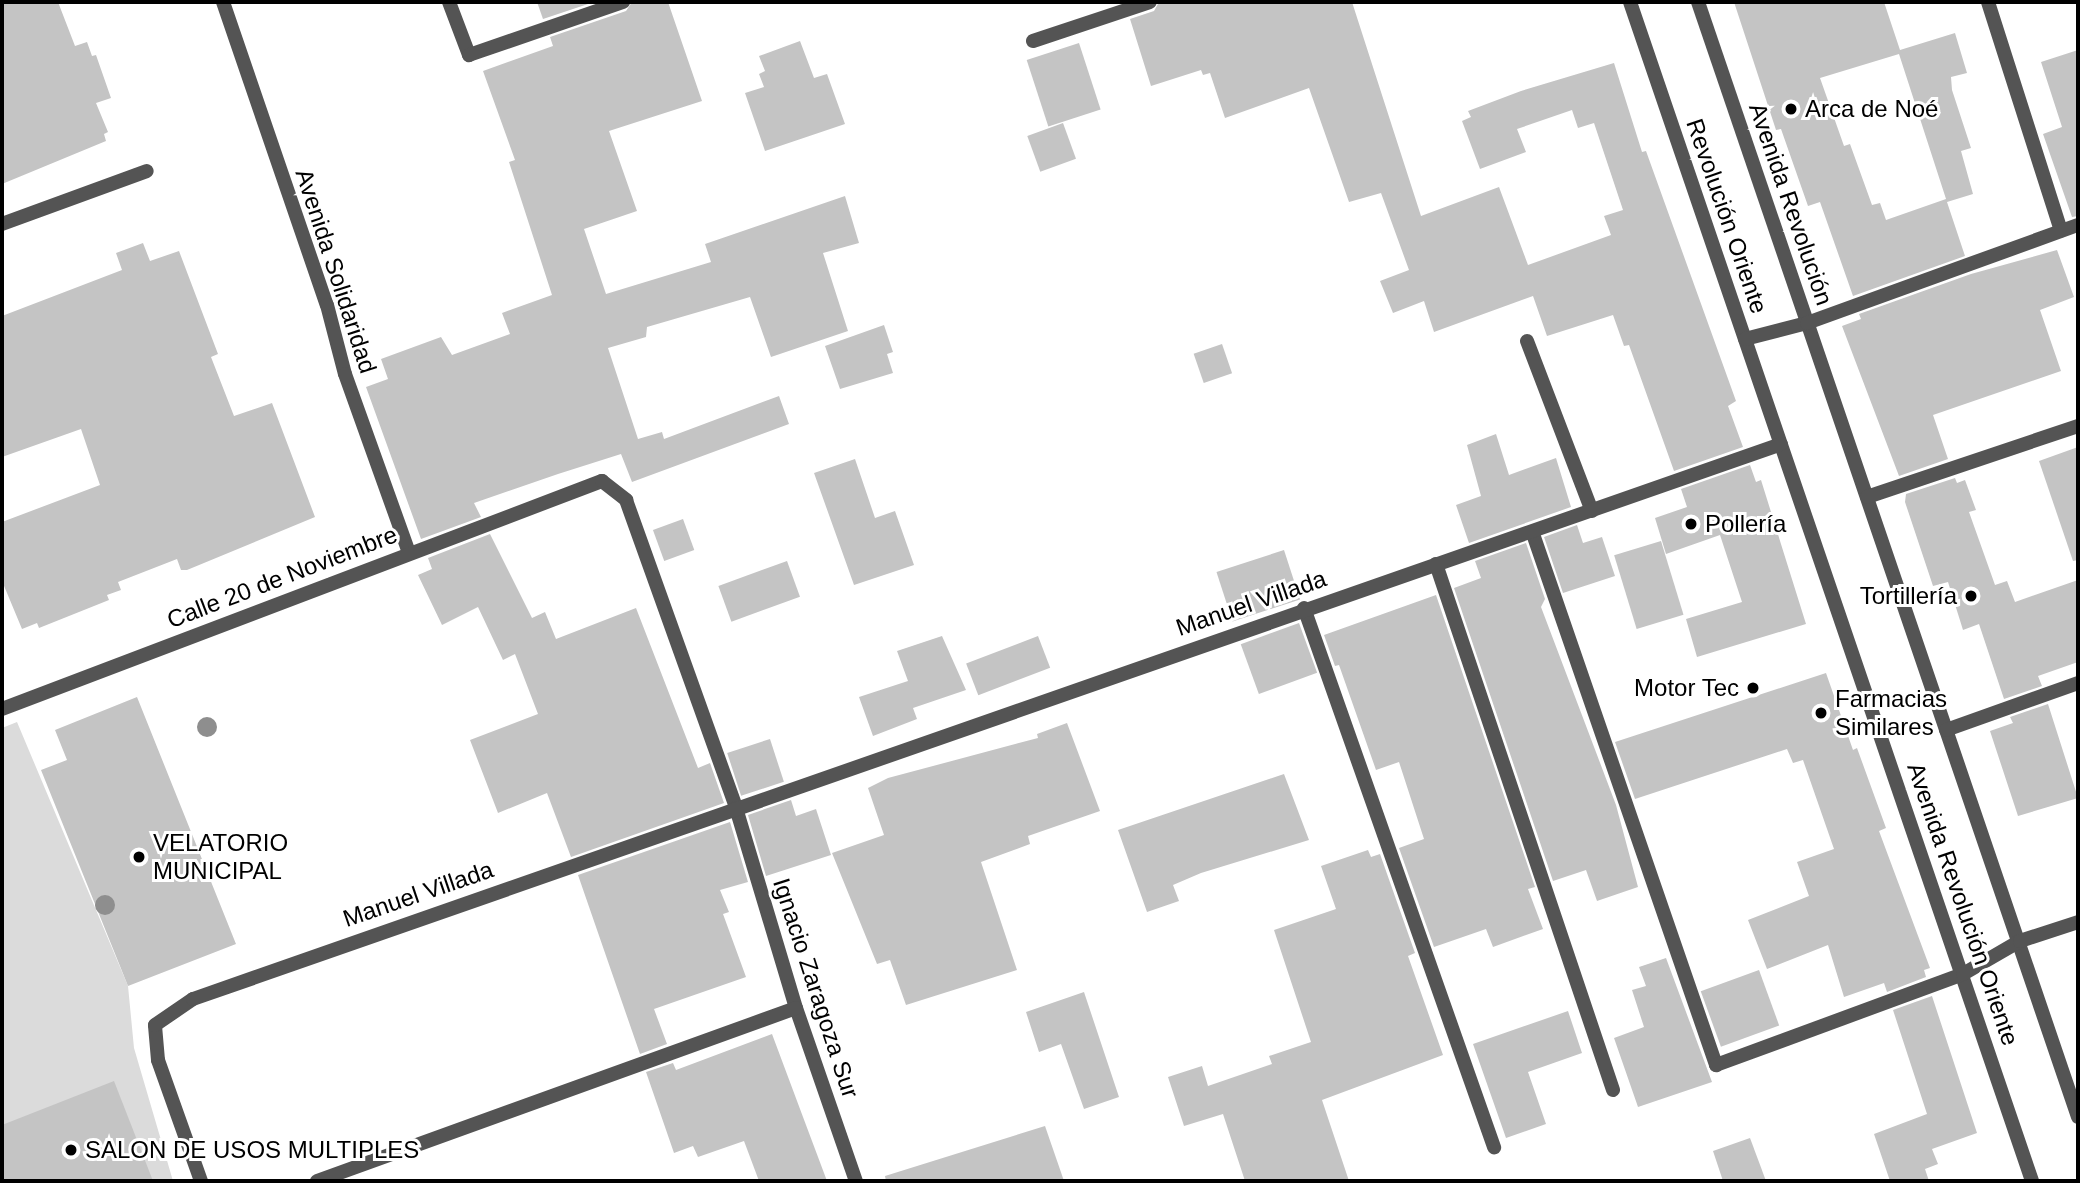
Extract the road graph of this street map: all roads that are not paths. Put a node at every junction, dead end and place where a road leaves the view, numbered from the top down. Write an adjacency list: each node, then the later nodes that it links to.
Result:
1 (223, 2): 22 (street, Avenida Solidaridad)
2 (449, 2): 3 (street)
3 (623, 2)
4 (1150, 2): 8 (street)
5 (1630, 2): 14 (street, Revolución Oriente)
6 (1698, 2): 13 (street, Avenida Revolución)
7 (1988, 2): 12 (street)
8 (1033, 41)
9 (147, 171): 10 (street)
10 (2, 224)
11 (2078, 225): 12 (street)
12 (2061, 231): 13 (street)
13 (1807, 323): 14 (street); 16 (street, Avenida Revolución)
14 (1745, 339): 18 (street, Revolución Oriente)
15 (1527, 341): 20 (street)
16 (1841, 422): 19 (street, Avenida Revolución Oriente)
17 (2078, 426): 19 (street)
18 (1782, 444): 20 (street, Manuel Villada); 31 (street, Avenida Revolución Oriente)
19 (1867, 497): 27 (street, Avenida Revolución Oriente)
20 (1592, 511): 21 (street, Manuel Villada)
21 (1533, 534): 23 (street, Manuel Villada); 31 (street)
22 (409, 553): 26 (street, Calle 20 de Noviembre); 28 (street, Calle 20 de Noviembre)
23 (1436, 564): 24 (street, Manuel Villada); 33 (street)
24 (1304, 608): 28 (street, Manuel Villada); 35 (street)
25 (2078, 683): 27 (street)
26 (2, 709)
27 (1945, 730): 30 (street, Avenida Revolución Oriente)
28 (736, 808): 32 (street, Ignacio Zaragoza Sur); 36 (street, Manuel Villada)
29 (2078, 922): 30 (street)
30 (2020, 941): 31 (street); 34 (street, Avenida Revolución Oriente)
31 (1963, 974): 39 (street, Avenida Revolución Oriente)
32 (796, 1007): 37 (street); 38 (street, Ignacio Zaragoza Sur)
33 (1613, 1090)
34 (2078, 1117)
35 (1494, 1147)
36 (201, 1181)
37 (317, 1181)
38 (856, 1181)
39 (2032, 1181)

